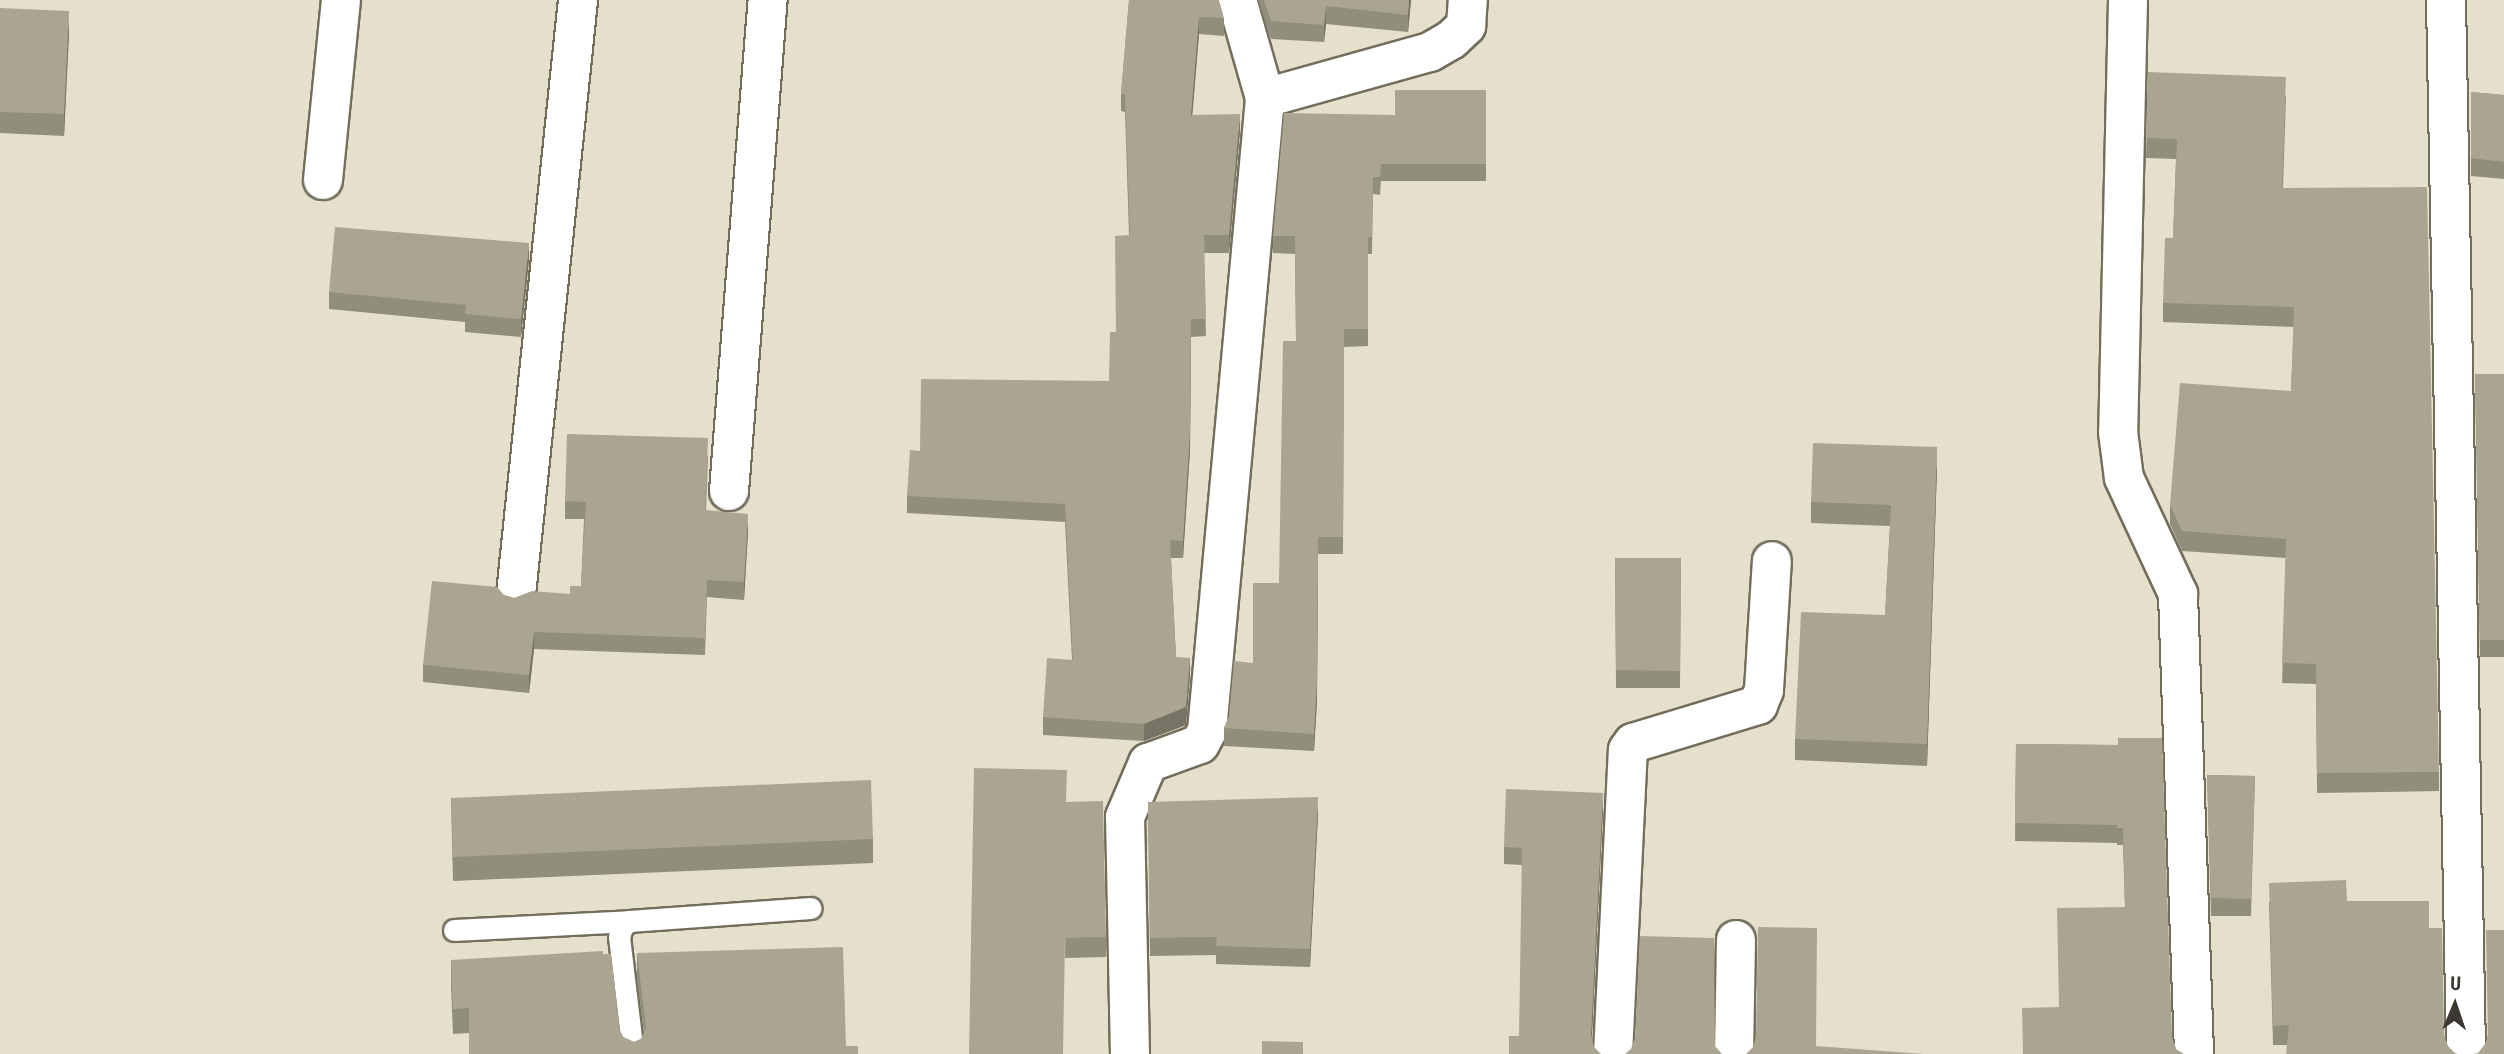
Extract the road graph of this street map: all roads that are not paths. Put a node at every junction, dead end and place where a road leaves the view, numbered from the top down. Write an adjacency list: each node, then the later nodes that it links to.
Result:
1 (341, 0): 9 (street)
2 (578, 0): 12 (street)
3 (768, 0): 10 (street)
4 (1237, 0): 8 (street)
5 (1468, 0): 8 (street)
6 (2128, 0): 21 (street)
7 (2446, 0): 22 (street)
8 (1265, 99): 18 (street)
9 (323, 180)
10 (729, 491)
11 (1772, 561): 19 (street)
12 (516, 594)
13 (811, 908): 14 (lane)
14 (629, 921): 15 (lane); 17 (lane)
15 (454, 930)
16 (1736, 940): 20 (street)
17 (633, 1054)
18 (1130, 1054)
19 (1613, 1054)
20 (1734, 1054)
21 (2194, 1054)
22 (2466, 1054)

